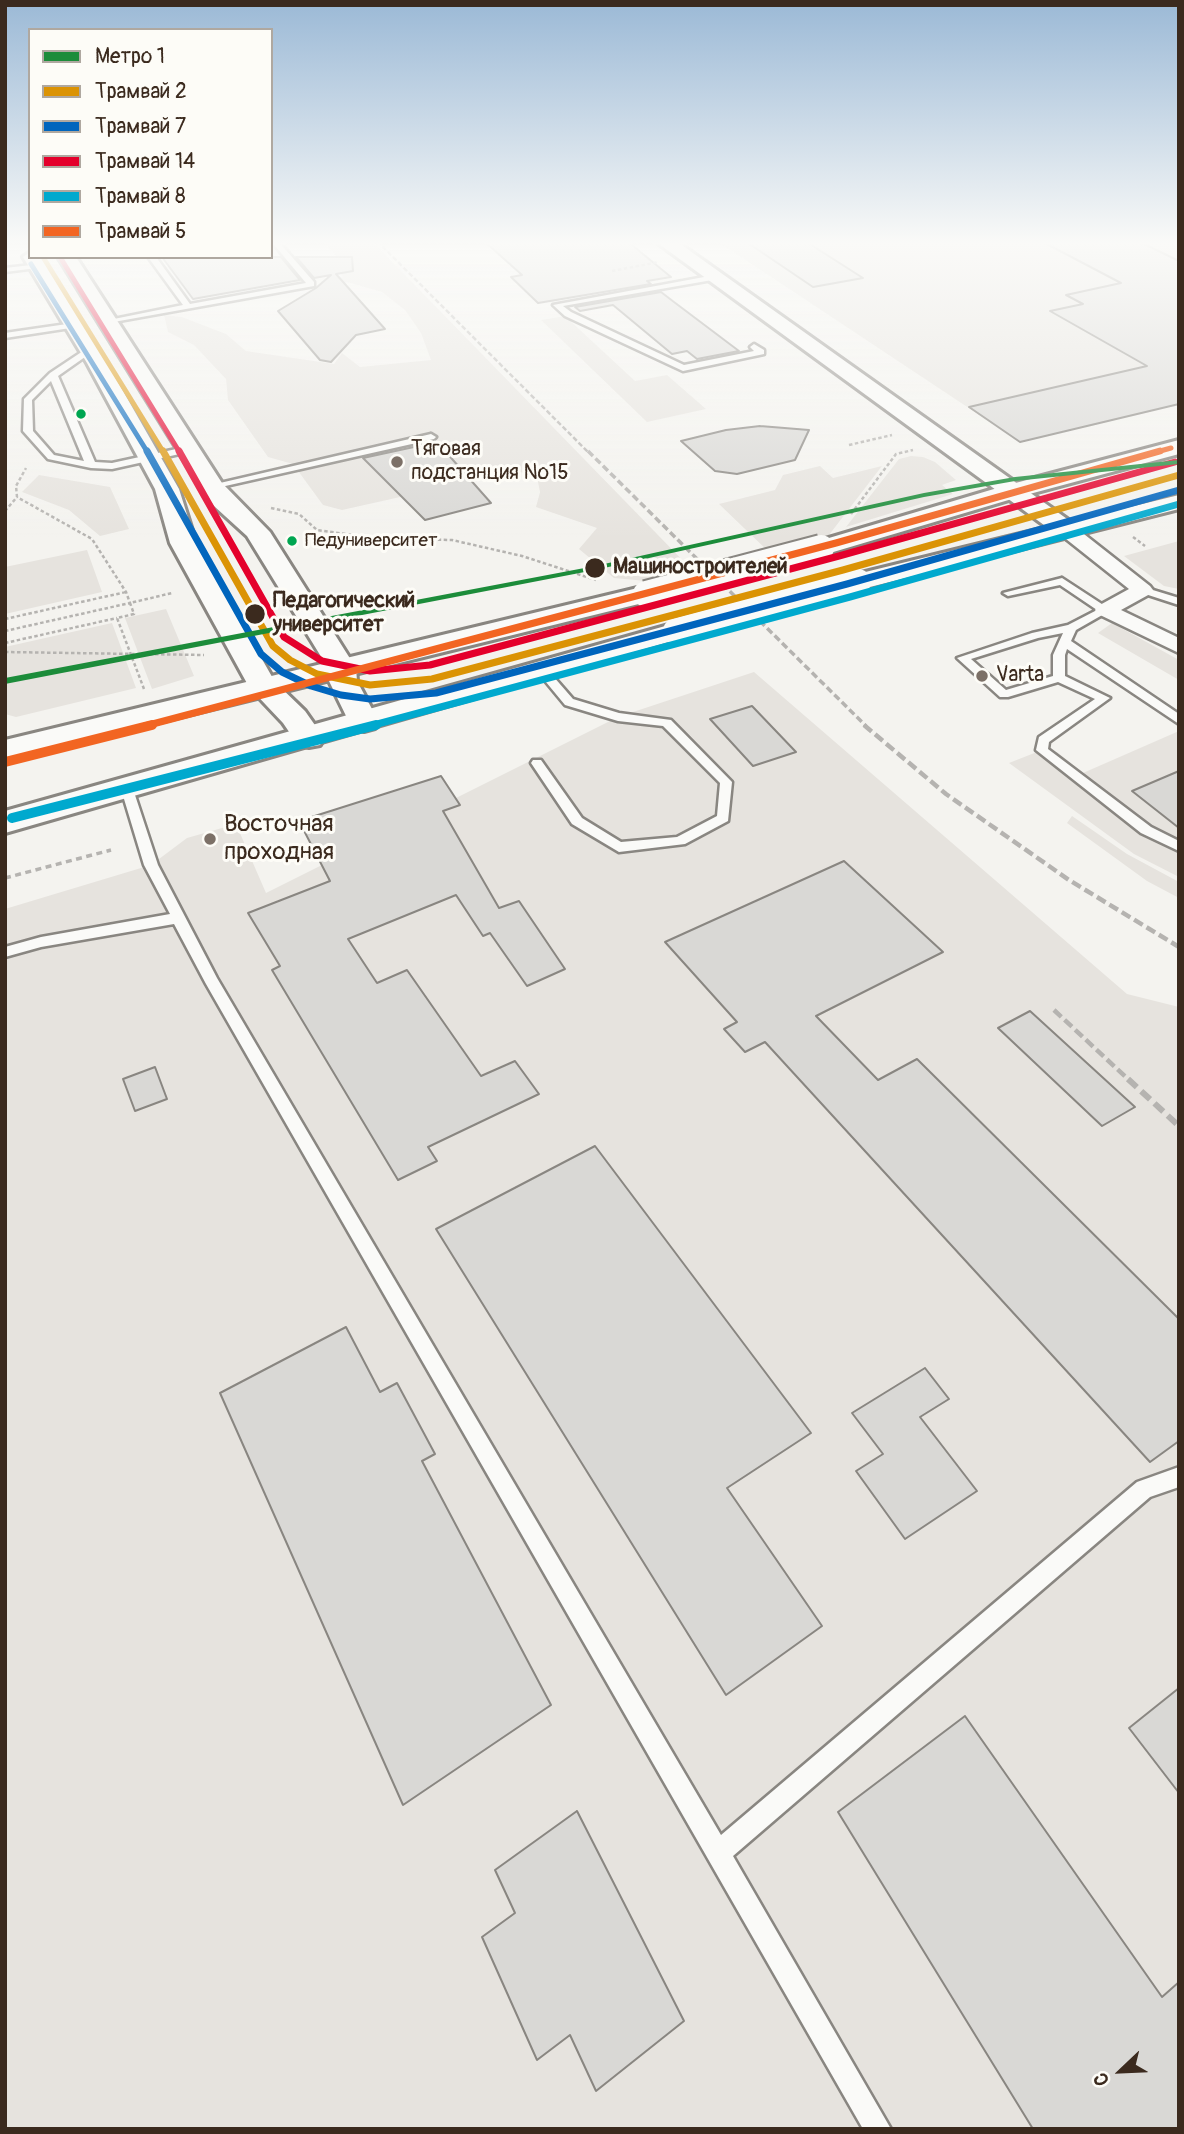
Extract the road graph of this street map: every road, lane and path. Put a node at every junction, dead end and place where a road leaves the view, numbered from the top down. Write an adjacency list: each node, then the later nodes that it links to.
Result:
1 (83, 341): 6 (main road)
2 (121, 341): 12 (main road)
3 (625, 341): 5 (lane)
4 (804, 341): 18 (main road)
5 (754, 347)
6 (89, 350): 7 (lane); 14 (main road)
7 (52, 375): 15 (lane); 15 (lane)
8 (431, 437): 17 (lane)
9 (885, 437): 10 (path)
10 (849, 445)
11 (1179, 447): 18 (main road)
12 (190, 449): 14 (lane); 17 (main road)
13 (918, 449): 23 (path)
14 (150, 457): 15 (lane); 46 (main road)
15 (91, 465)
16 (26, 468): 19 (path)
17 (212, 486): 43 (main road)
18 (1013, 491): 24 (main road); 43 (main road, bridge)
19 (17, 497): 22 (path); 27 (path)
20 (1179, 502): 24 (main road)
21 (270, 508): 25 (path)
22 (5, 511)
23 (850, 515)
24 (1068, 531): 26 (street); 44 (main road, bridge)
25 (604, 583)
26 (1143, 590): 30 (lane); 32 (street)
27 (127, 592): 31 (path); 34 (path)
28 (172, 593): 31 (path)
29 (1008, 593): 32 (lane)
30 (1179, 602)
31 (130, 603): 33 (path); 36 (path)
32 (1105, 610): 35 (lane); 39 (street)
33 (117, 618): 38 (path); 41 (path)
34 (5, 619)
35 (1071, 628): 37 (lane); 45 (lane)
36 (5, 631)
37 (1064, 642): 45 (lane); 48 (lane)
38 (5, 643)
39 (1179, 647)
40 (5, 652): 41 (path)
41 (131, 654): 42 (path); 47 (path)
42 (204, 655)
43 (342, 668): 46 (main road); 49 (main road)
44 (542, 670): 49 (main road); 52 (lane)
45 (1059, 678): 55 (lane)
46 (263, 687): 50 (main road); 51 (main road)
47 (148, 700)
48 (1179, 720)
49 (364, 722): 50 (main road)
50 (309, 738): 53 (main road)
51 (5, 750)
52 (537, 763)
53 (127, 789): 54 (main road); 58 (lane)
54 (5, 822)
55 (1179, 846)
56 (111, 850): 57 (path)
57 (5, 878)
58 (177, 918): 59 (lane); 61 (lane)
59 (5, 952)
60 (1179, 1477): 61 (lane)
61 (718, 1853): 62 (lane)
62 (878, 2129)

